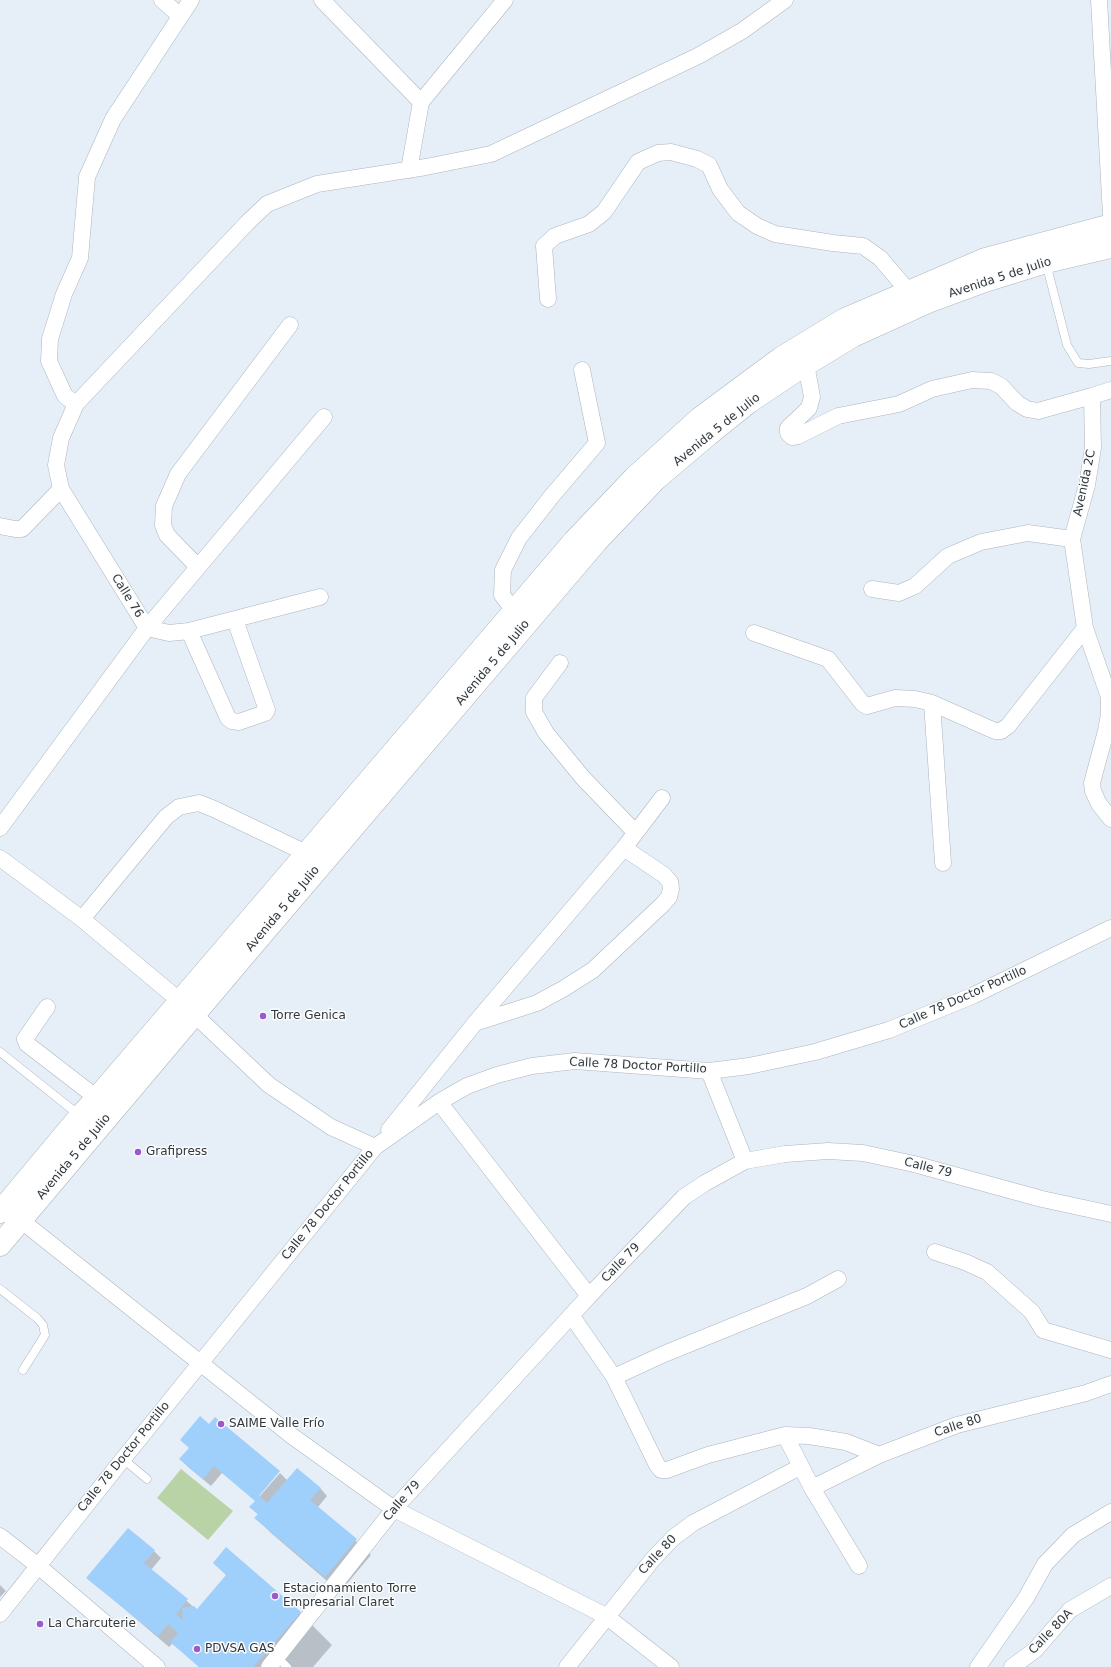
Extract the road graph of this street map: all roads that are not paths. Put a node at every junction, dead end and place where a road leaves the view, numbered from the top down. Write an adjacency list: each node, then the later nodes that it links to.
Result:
1 (162, 0): 7 (street)
2 (191, 0): 7 (street)
3 (322, 0): 8 (street)
4 (505, 0): 8 (street)
5 (1099, 0): 10 (street)
6 (783, 1): 9 (street, Calle 76)
7 (179, 16): 22 (street)
8 (421, 102): 9 (street)
9 (409, 170): 22 (street, Calle 76)
10 (1111, 215)
11 (1111, 225): 14 (main road, Avenida 5 de Julio)
12 (1111, 247): 13 (main road, Avenida 5 de Julio)
13 (1046, 262): 17 (lane); 18 (main road, Avenida 5 de Julio)
14 (909, 292): 15 (street); 30 (main road, Avenida 5 de Julio)
15 (548, 299)
16 (290, 325): 27 (street)
17 (1111, 361)
18 (806, 364): 21 (street); 49 (main road, Avenida 5 de Julio)
19 (582, 370): 30 (street)
20 (1111, 390): 21 (street)
21 (1092, 396): 26 (street, Avenida 2C)
22 (76, 404): 24 (street, Calle 76)
23 (324, 416): 27 (street)
24 (61, 489): 25 (street); 32 (street, Calle 76)
25 (0, 526)
26 (1072, 539): 28 (street); 33 (street, Avenida 2C)
27 (198, 567): 32 (street)
28 (872, 589)
29 (320, 597): 31 (street)
30 (515, 612): 43 (main road, Avenida 5 de Julio)
31 (235, 620): 34 (street); 34 (street)
32 (147, 628): 34 (street); 40 (street, Calle 76)
33 (1085, 628): 37 (street); 39 (street, Avenida 2C)
34 (189, 631)
35 (754, 633): 37 (street)
36 (560, 663): 41 (street)
37 (932, 703): 45 (street)
38 (662, 798): 41 (street)
39 (1111, 819)
40 (0, 828)
41 (635, 832): 42 (street)
42 (624, 848): 50 (street); 50 (street)
43 (306, 853): 46 (street); 49 (main road, Avenida 5 de Julio)
44 (0, 858): 46 (street)
45 (943, 863)
46 (82, 919): 49 (street)
47 (1111, 928): 52 (street, Calle 78 Doctor Portillo)
48 (47, 1007): 53 (street)
49 (187, 1008): 53 (main road, Avenida 5 de Julio); 56 (street); 60 (main road, Avenida 5 de Julio)
50 (475, 1023): 56 (street)
51 (0, 1052): 55 (lane)
52 (709, 1071): 54 (street, Calle 78 Doctor Portillo); 57 (street)
53 (98, 1098): 55 (main road, Avenida 5 de Julio)
54 (439, 1102): 56 (street, Calle 78 Doctor Portillo); 65 (street)
55 (80, 1116): 58 (main road, Avenida 5 de Julio)
56 (375, 1147): 68 (street, Calle 78 Doctor Portillo)
57 (745, 1161): 59 (street, Calle 79); 65 (street, Calle 79)
58 (1, 1208): 60 (street)
59 (1111, 1214)
60 (21, 1220): 61 (main road, Avenida 5 de Julio); 68 (street)
61 (0, 1245)
62 (935, 1252): 67 (street)
63 (838, 1279): 70 (street)
64 (0, 1289): 69 (lane)
65 (589, 1296): 66 (street, Calle 79)
66 (570, 1315): 70 (street); 78 (street, Calle 79)
67 (1111, 1350)
68 (200, 1363): 74 (street, Calle 78 Doctor Portillo); 78 (street)
69 (23, 1370)
70 (614, 1377): 72 (street)
71 (1111, 1384): 73 (street, Calle 80)
72 (784, 1435): 73 (street); 75 (street)
73 (879, 1455): 77 (street, Calle 80)
74 (122, 1459): 76 (lane); 81 (street, Calle 78 Doctor Portillo)
75 (800, 1467): 77 (street); 85 (street, Calle 80)
76 (147, 1479)
77 (812, 1488): 82 (street)
78 (394, 1509): 85 (street); 86 (street, Calle 79)
79 (1111, 1512): 90 (street)
80 (0, 1536): 81 (street)
81 (37, 1565): 84 (street, Calle 78 Doctor Portillo); 87 (street)
82 (858, 1566)
83 (1111, 1586): 91 (street, Calle 80A)
84 (0, 1614)
85 (606, 1616): 88 (street, Calle 80); 89 (street)
86 (278, 1664)
87 (157, 1667)
88 (567, 1667)
89 (672, 1667)
90 (978, 1667)
91 (1012, 1667)

